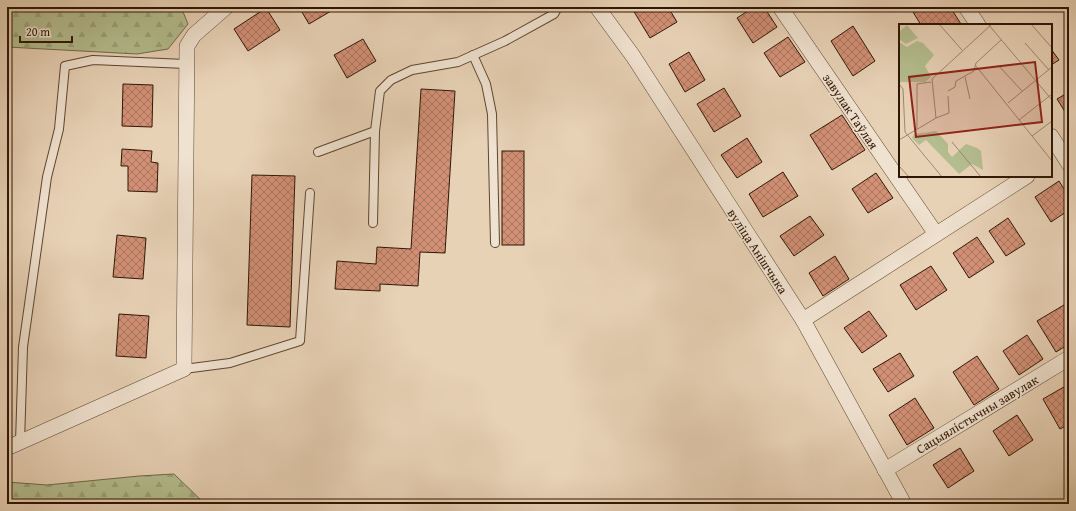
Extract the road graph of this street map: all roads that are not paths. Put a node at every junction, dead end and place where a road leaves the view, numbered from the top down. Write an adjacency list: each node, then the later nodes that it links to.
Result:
1 (226, 7): 8 (street)
2 (558, 7): 7 (lane)
3 (597, 7): 18 (street, вуліца Анішчыка)
4 (780, 7): 16 (street, завулак Таўлая)
5 (966, 7): 6 (street)
6 (977, 24)
7 (473, 55): 9 (lane); 17 (lane)
8 (186, 64): 20 (street); 21 (lane)
9 (375, 131): 11 (lane); 15 (lane)
10 (1052, 138): 12 (street)
11 (318, 152)
12 (1063, 157)
13 (1025, 177): 16 (street)
14 (310, 193): 20 (lane)
15 (373, 223)
16 (936, 234): 18 (street)
17 (495, 243)
18 (803, 320): 22 (street, вуліца Анішчыка)
19 (1069, 358): 22 (street, Сацыялістычны завулак)
20 (184, 369): 21 (street)
21 (13, 445)
22 (885, 470): 23 (street, вуліца Анішчыка)
23 (904, 504)

